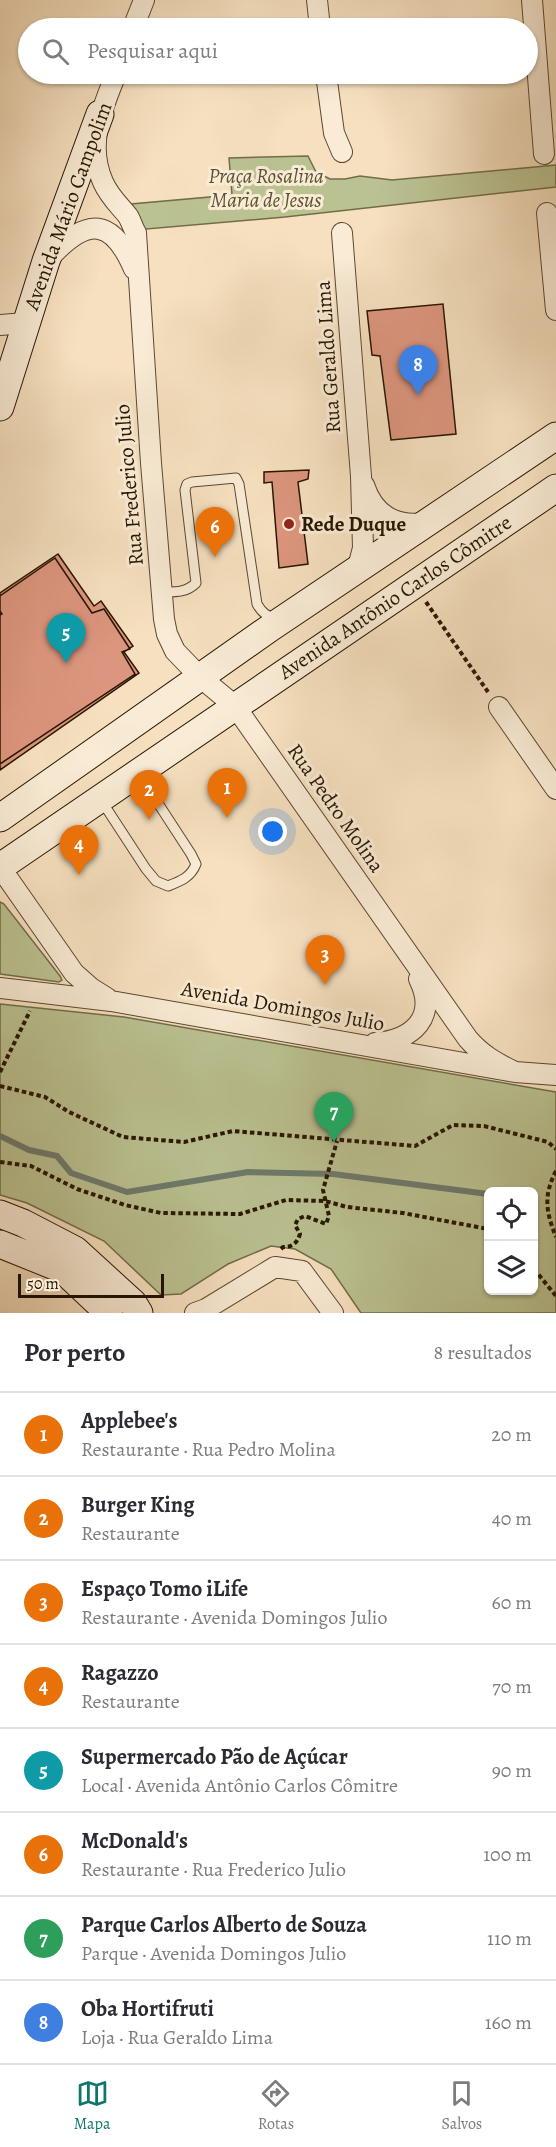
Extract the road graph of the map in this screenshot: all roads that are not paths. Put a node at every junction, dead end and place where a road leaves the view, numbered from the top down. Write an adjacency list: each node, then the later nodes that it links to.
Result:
1 (144, 0): 4 (street)
2 (317, 0): 5 (street)
3 (532, 0): 6 (street)
4 (137, 18)
5 (319, 18)
6 (533, 18)
7 (538, 77): 12 (street)
8 (112, 84): 10 (street, Avenida Mário Campolim)
9 (327, 84): 11 (street)
10 (100, 114): 15 (main road, Avenida Mário Campolim); 16 (street, Rua Frederico Julio)
11 (342, 152)
12 (544, 154)
13 (547, 213): 17 (street)
14 (342, 233): 21 (street, Rua Geraldo Lima)
15 (46, 261): 16 (street, Rua Frederico Julio); 18 (main road, Avenida Mário Campolim)
16 (137, 277): 27 (street, Rua Frederico Julio)
17 (556, 310)
18 (13, 324): 19 (main road, Avenida Mário Campolim)
19 (0, 407)
20 (556, 436): 24 (main road, Avenida Antônio Carlos Cômitre)
21 (361, 477): 23 (street, Rua Geraldo Lima); 25 (street, Rua Geraldo Lima)
22 (556, 488): 30 (main road, Avenida Antônio Carlos Cômitre)
23 (394, 522): 24 (street); 25 (street)
24 (429, 523): 26 (main road, Avenida Antônio Carlos Cômitre)
25 (363, 525): 26 (street, Rua Geraldo Lima)
26 (357, 571): 28 (main road, Avenida Antônio Carlos Cômitre)
27 (162, 592): 28 (lane); 29 (street, Rua Frederico Julio)
28 (282, 620): 29 (main road, Avenida Antônio Carlos Cômitre)
29 (200, 677): 30 (street); 35 (main road, Avenida Antônio Carlos Cômitre)
30 (235, 706): 32 (main road, Avenida Antônio Carlos Cômitre); 37 (street, Rua Pedro Molina)
31 (499, 707): 33 (street)
32 (138, 772): 34 (main road, Avenida Antônio Carlos Cômitre); 34 (lane)
33 (556, 789)
34 (99, 798): 36 (main road, Avenida Antônio Carlos Cômitre)
35 (0, 818)
36 (0, 866): 39 (street)
37 (398, 938): 40 (street, Rua Pedro Molina); 41 (street, Rua Pedro Molina)
38 (0, 988): 39 (street, Avenida Domingos Julio)
39 (111, 1001): 40 (street, Avenida Domingos Julio)
40 (355, 1044): 41 (street, Avenida Domingos Julio)
41 (515, 1072): 42 (street, Avenida Domingos Julio)
42 (552, 1072)
43 (0, 1215): 47 (main road)
44 (0, 1244): 46 (main road)
45 (201, 1312): 48 (street)
46 (109, 1313)
47 (139, 1313)
48 (333, 1313)

